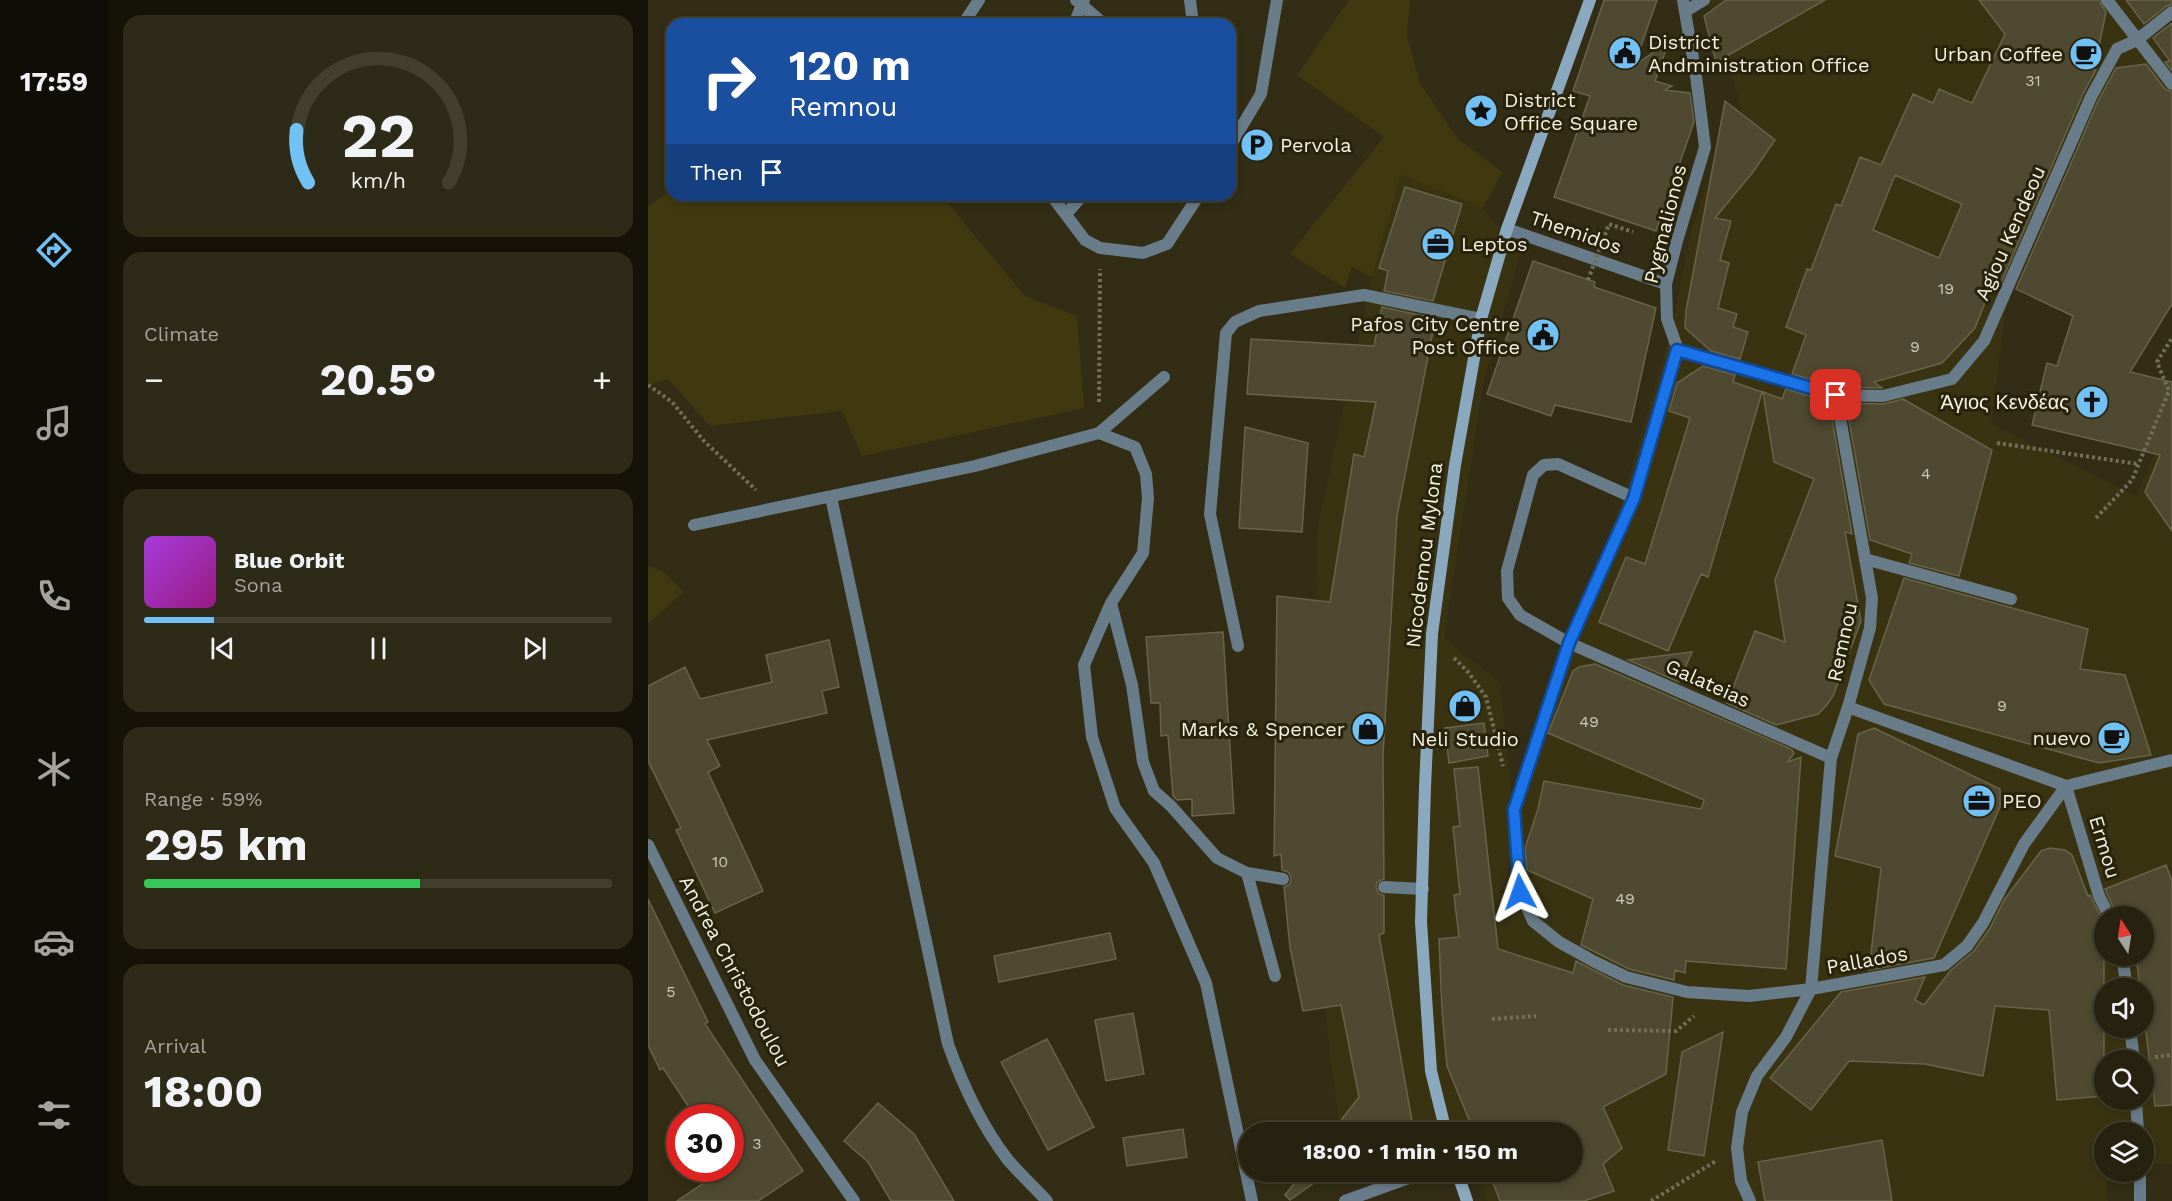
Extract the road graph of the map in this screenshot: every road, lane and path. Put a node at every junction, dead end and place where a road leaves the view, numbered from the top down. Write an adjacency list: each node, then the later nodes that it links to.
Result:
1 (980, 0): 10 (street)
2 (1190, 0): 13 (street)
3 (1277, 0): 16 (street)
4 (1590, 0): 21 (main road, Nicodemou Mylona)
5 (1704, 0): 8 (street)
6 (2107, 0): 14 (street)
7 (1080, 2): 11 (street); 12 (street)
8 (1684, 5): 25 (street, Pygmalionos)
9 (2172, 12): 14 (street, Agiou Kendeou)
10 (967, 18)
11 (1076, 18)
12 (1097, 18)
13 (1192, 18)
14 (2137, 40): 15 (street); 31 (street, Agiou Kendeou)
15 (2172, 84)
16 (1236, 136)
17 (1056, 201): 20 (street)
18 (1078, 201): 20 (street)
19 (1195, 201): 23 (street)
20 (1066, 214): 23 (street)
21 (1507, 229): 25 (street, Themidos); 26 (main road, Nicodemou Mylona)
22 (1633, 232): 24 (path, bridge)
23 (1100, 248): 32 (path)
24 (1588, 280)
25 (1666, 284): 28 (street, Pygmalionos)
26 (1481, 319): 43 (main road, Nicodemou Mylona); 45 (street)
27 (2172, 338): 34 (path)
28 (1677, 350): 31 (street); 36 (street)
29 (1164, 377): 32 (street)
30 (648, 385): 37 (path)
31 (1836, 395): 40 (street, Remnou)
32 (1099, 433): 35 (street); 42 (street)
33 (1997, 443): 34 (path)
34 (2139, 464): 38 (path)
35 (831, 497): 37 (street); 69 (street)
36 (1634, 498): 44 (street); 44 (street, Galateias)
37 (776, 508): 39 (street)
38 (2096, 518)
39 (694, 525)
40 (1864, 559): 41 (street); 46 (street, Remnou)
41 (2011, 599)
42 (1111, 603): 52 (street); 70 (street)
43 (1432, 634): 50 (path); 55 (main road, Nicodemou Mylona)
44 (1569, 643): 47 (street, Galateias); 50 (street)
45 (1238, 646)
46 (1848, 707): 47 (street, Remnou); 49 (street)
47 (1831, 758): 58 (street, Remnou)
48 (2172, 760): 49 (street)
49 (2066, 786): 56 (street, Ermou); 58 (street, Pallados)
50 (1514, 810): 59 (street)
51 (648, 845): 68 (street, Andrea Christodoulou)
52 (1247, 873): 53 (street); 57 (street)
53 (1283, 879)
54 (1383, 887): 55 (street)
55 (1424, 889): 63 (main road, Nicodemou Mylona)
56 (2104, 906)
57 (1275, 976)
58 (1811, 989): 59 (street); 64 (street, Pallados)
59 (1701, 992): 62 (path)
60 (1536, 1016): 61 (path)
61 (1492, 1019)
62 (1608, 1030)
63 (1444, 1122)
64 (1737, 1148): 73 (path); 74 (street, Pallados)
65 (1397, 1182): 71 (street)
66 (1460, 1182): 72 (main road)
67 (2140, 1182): 75 (street)
68 (854, 1201)
69 (1047, 1201)
70 (1252, 1201)
71 (1345, 1201)
72 (1467, 1201)
73 (1651, 1201)
74 (1750, 1201)
75 (2140, 1201)

